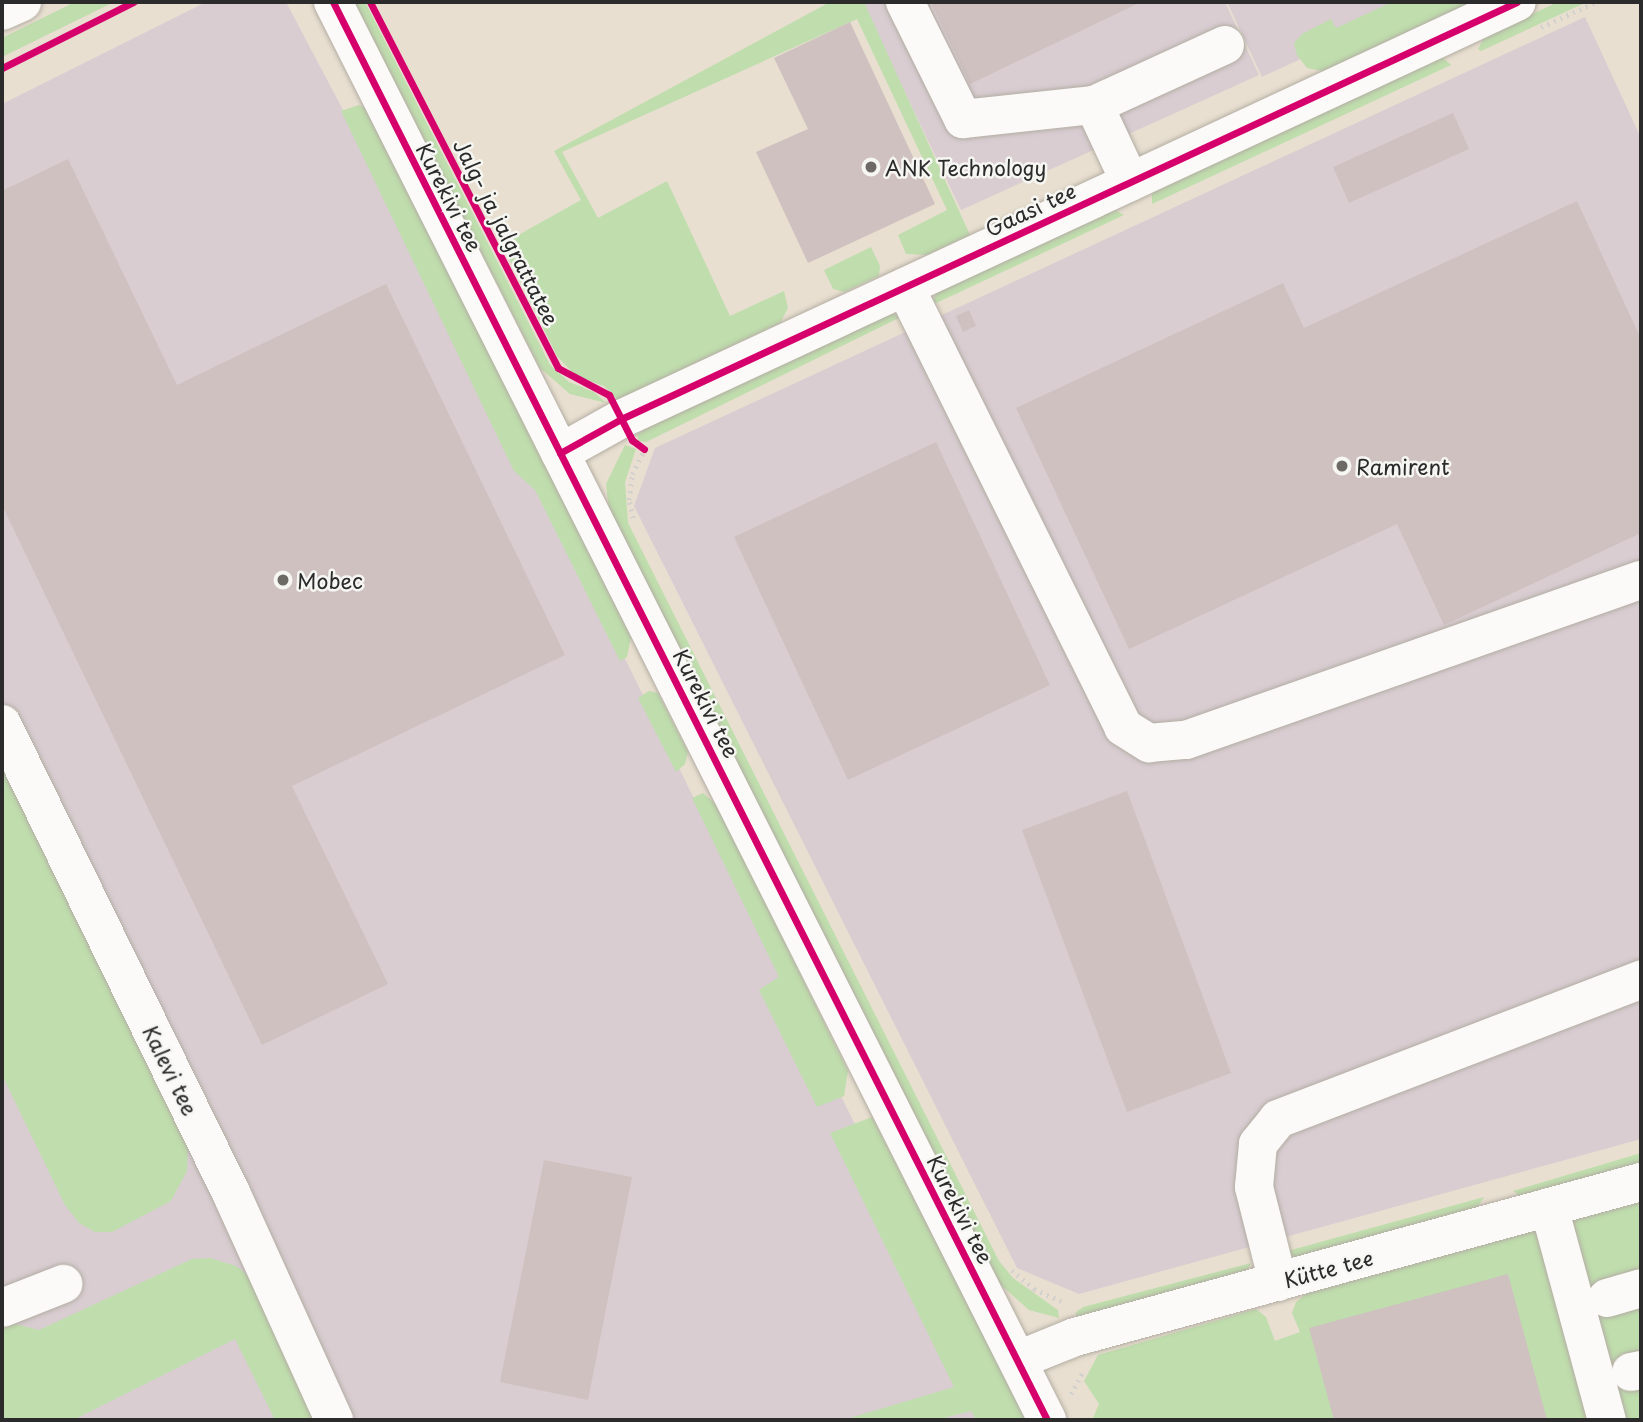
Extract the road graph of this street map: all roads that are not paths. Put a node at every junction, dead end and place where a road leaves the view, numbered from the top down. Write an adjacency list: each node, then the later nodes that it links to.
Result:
1 (22, 2): 5 (street)
2 (333, 2): 10 (street, Kurekivi tee)
3 (905, 2): 7 (street)
4 (1517, 2): 8 (street, Gaasi tee)
5 (2, 11)
6 (1225, 46): 7 (street)
7 (1094, 105): 8 (street)
8 (1130, 182): 9 (street, Gaasi tee)
9 (905, 287): 10 (street, Gaasi tee); 11 (street)
10 (560, 453): 19 (street, Kurekivi tee)
11 (1641, 580)
12 (2, 724): 20 (street, Kalevi tee)
13 (1641, 980): 16 (street)
14 (1641, 1182): 15 (street, Kütte tee)
15 (1549, 1207): 16 (street, Kütte tee); 22 (street)
16 (1278, 1282): 19 (street, Kütte tee)
17 (63, 1284): 18 (street)
18 (2, 1308)
19 (1018, 1360): 21 (street, Kurekivi tee)
20 (334, 1420)
21 (1047, 1420)
22 (1607, 1420)

